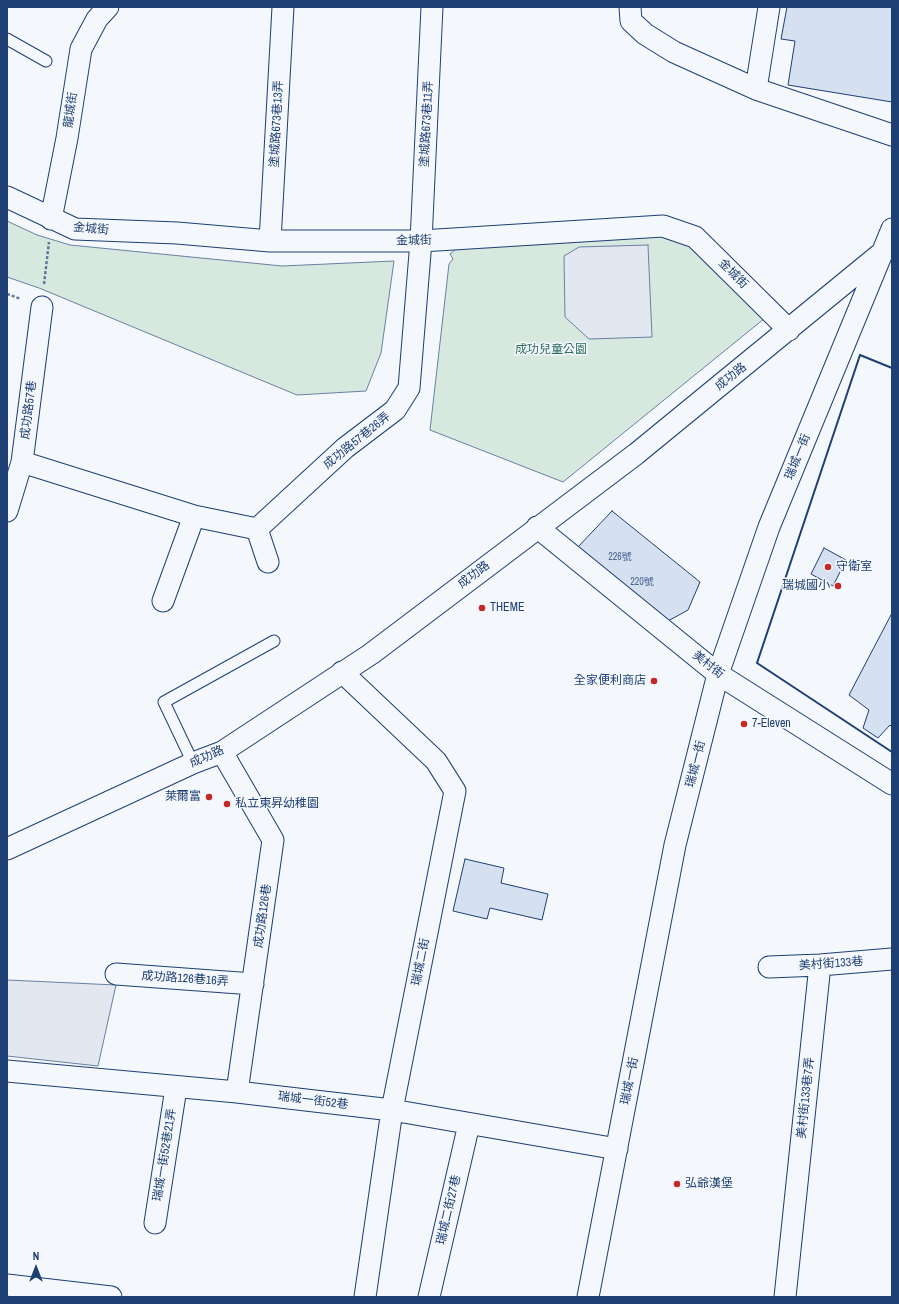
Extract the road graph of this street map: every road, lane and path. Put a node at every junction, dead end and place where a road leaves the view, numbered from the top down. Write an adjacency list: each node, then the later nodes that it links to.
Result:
1 (108, 7): 11 (street, 龍城街)
2 (283, 7): 13 (street, 塗城路673巷13弄)
3 (432, 7): 14 (street, 塗城路673巷11弄)
4 (630, 7): 8 (street)
5 (769, 7): 8 (street)
6 (7, 39): 7 (lane)
7 (46, 61)
8 (756, 89): 9 (street)
9 (892, 135)
10 (7, 197): 11 (street, 金城街)
11 (51, 219): 13 (street, 金城街); 16 (path)
12 (892, 230): 15 (street, 成功路)
13 (270, 241): 14 (street, 金城街)
14 (421, 241): 17 (street, 金城街); 22 (street, 成功路57巷26弄)
15 (881, 254): 17 (street, 成功路); 27 (street, 瑞城一街)
16 (42, 307): 18 (street, 成功路57巷)
17 (789, 330): 21 (street, 成功路)
18 (22, 462): 19 (street, 成功路57巷); 20 (street)
19 (7, 511)
20 (194, 516): 22 (street); 24 (street)
21 (537, 528): 26 (street, 成功路); 27 (street, 美村街)
22 (257, 529): 23 (street)
23 (268, 562)
24 (163, 600)
25 (274, 641): 29 (lane)
26 (342, 672): 28 (street, 成功路); 40 (street, 瑞城二街)
27 (718, 674): 30 (street, 美村街); 42 (street, 瑞城一街)
28 (222, 752): 29 (street, 成功路); 36 (street, 成功路126巷)
29 (193, 763): 31 (street, 成功路)
30 (892, 784)
31 (7, 849)
32 (892, 960): 33 (street, 美村街133巷)
33 (820, 965): 34 (street, 美村街133巷); 49 (street, 美村街133巷7弄)
34 (769, 967)
35 (116, 974): 36 (street, 成功路126巷16弄)
36 (253, 984): 39 (street, 成功路126巷)
37 (7, 1071): 38 (street, 瑞城一街52巷)
38 (176, 1088): 39 (street, 瑞城一街52巷); 43 (street, 瑞城一街52巷21弄)
39 (237, 1092): 40 (street, 瑞城一街52巷)
40 (392, 1110): 41 (street, 瑞城一街52巷); 46 (street, 瑞城二街)
41 (469, 1124): 42 (street, 瑞城一街52巷); 47 (street, 瑞城二街27巷)
42 (617, 1149): 48 (street, 瑞城一街)
43 (155, 1223)
44 (7, 1285): 45 (street)
45 (111, 1297)
46 (365, 1297)
47 (429, 1297)
48 (588, 1297)
49 (785, 1297)

